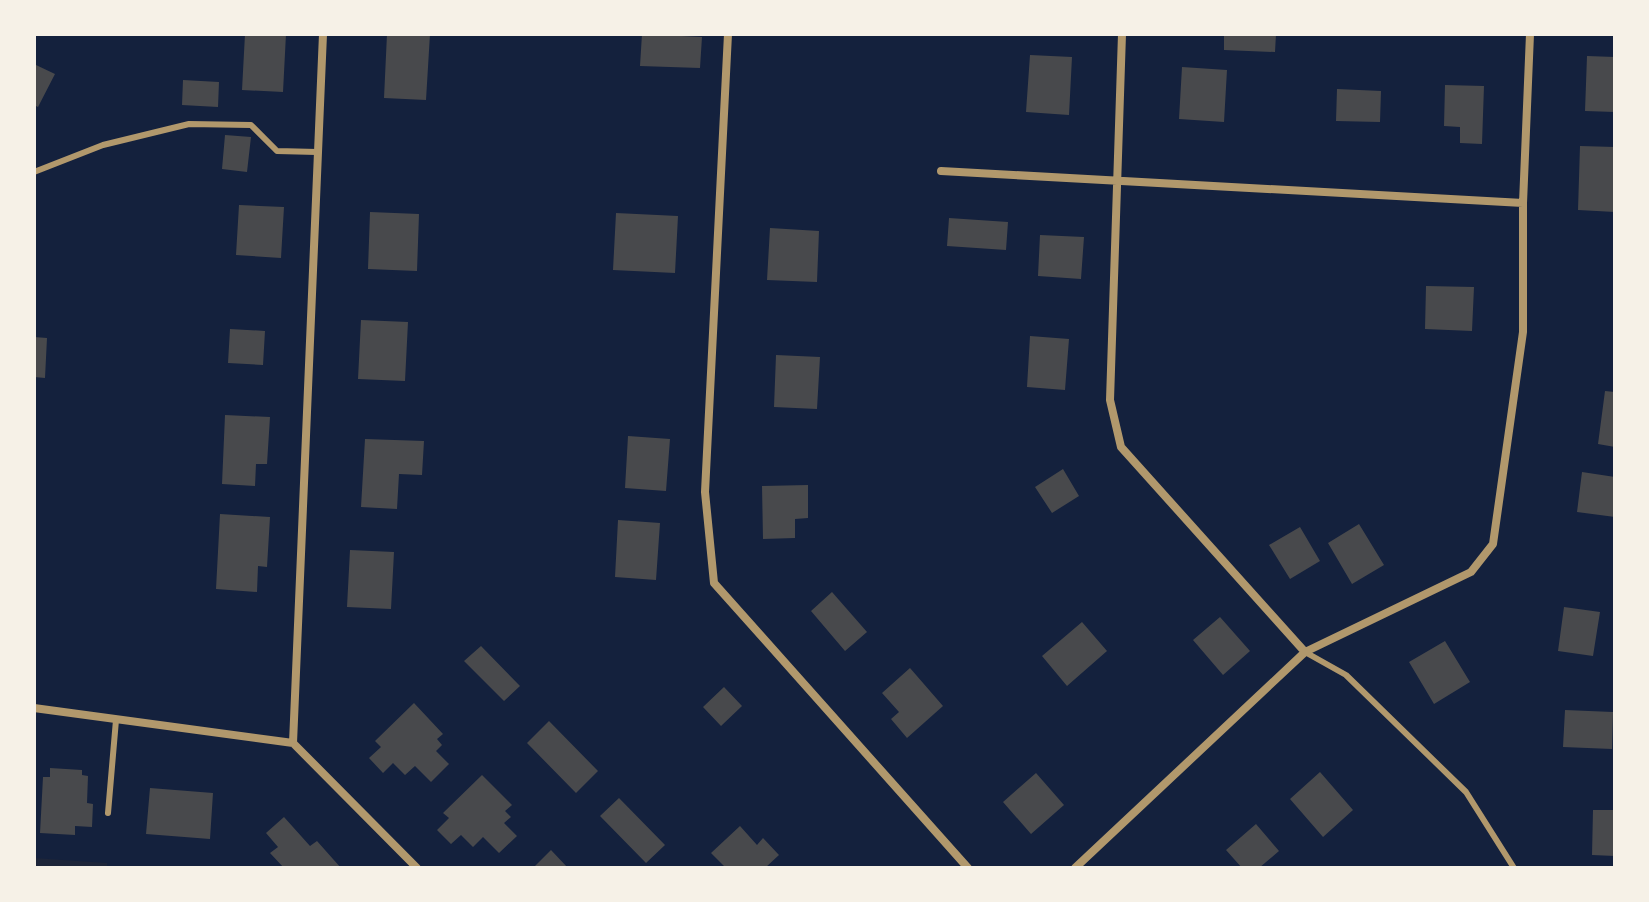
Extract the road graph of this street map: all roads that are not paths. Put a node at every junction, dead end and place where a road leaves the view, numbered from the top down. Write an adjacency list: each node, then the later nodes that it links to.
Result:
1 (323, 34): 5 (street)
2 (728, 34): 16 (street)
3 (1122, 34): 8 (street)
4 (1530, 34): 9 (street)
5 (317, 152): 7 (lane); 13 (street)
6 (941, 171): 8 (street)
7 (34, 172)
8 (1118, 178): 9 (street); 10 (street)
9 (1523, 203): 10 (street)
10 (1305, 652): 17 (street); 18 (lane)
11 (34, 708): 12 (street)
12 (116, 720): 13 (street); 14 (lane)
13 (293, 743): 15 (street)
14 (108, 813)
15 (417, 868)
16 (968, 868)
17 (1075, 868)
18 (1514, 868)

